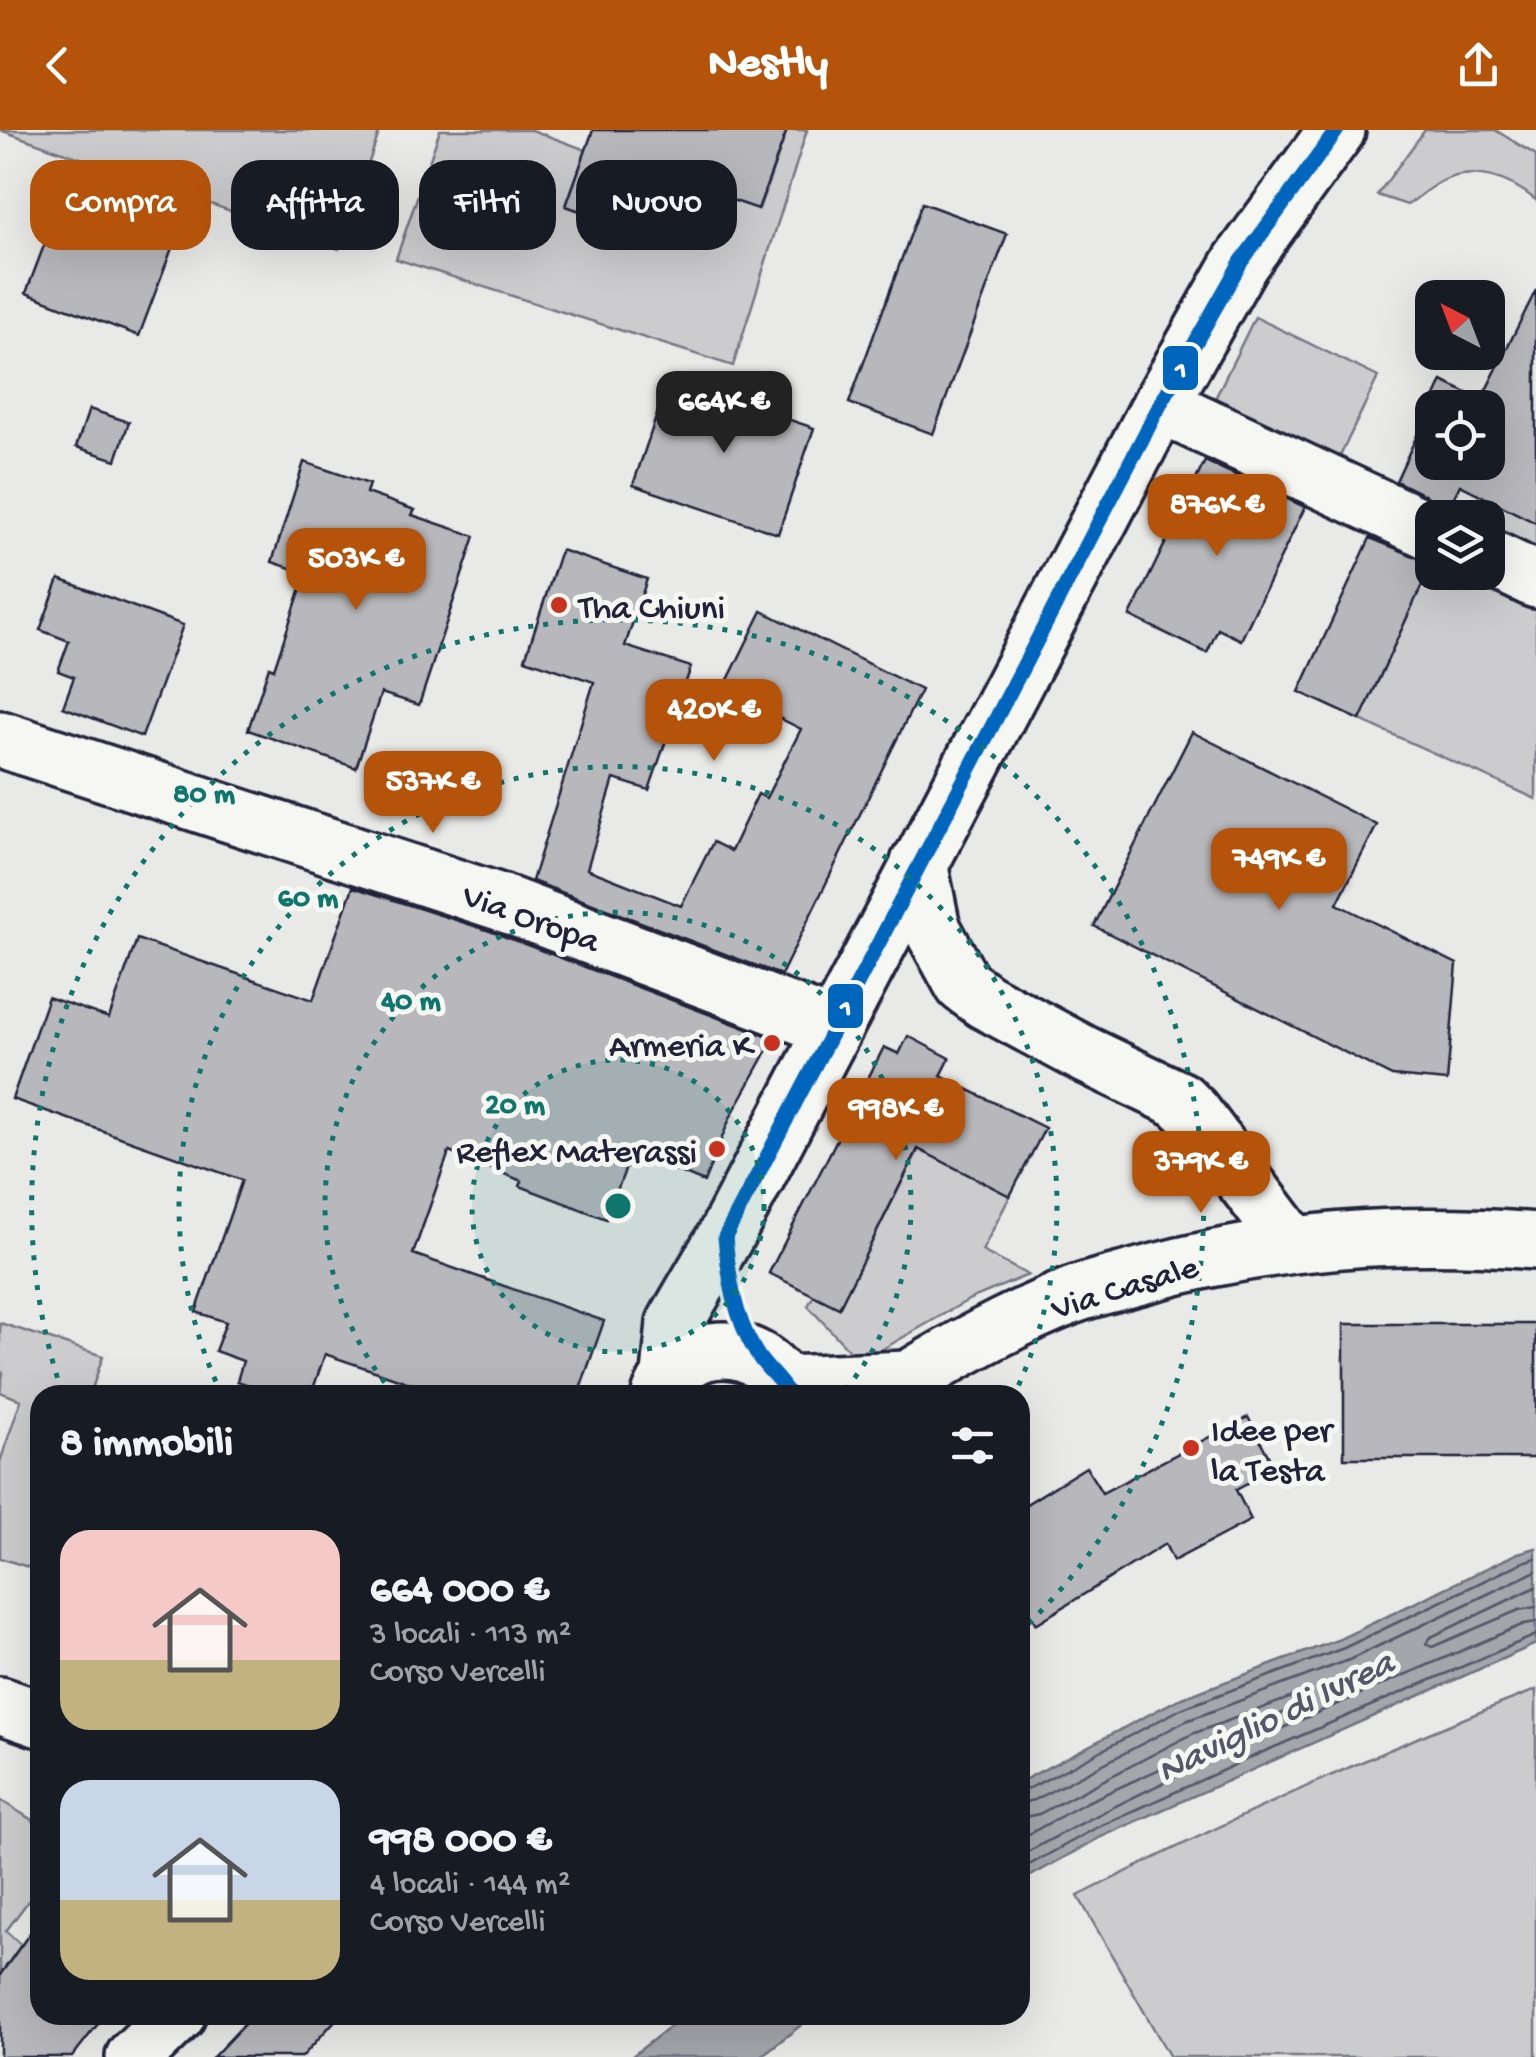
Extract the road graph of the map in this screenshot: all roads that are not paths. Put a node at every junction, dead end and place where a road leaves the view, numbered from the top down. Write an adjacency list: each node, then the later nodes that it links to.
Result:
1 (1338, 130): 2 (main road)
2 (1160, 406): 3 (main road); 7 (main road)
3 (1415, 524)
4 (1505, 565): 5 (main road)
5 (1536, 580)
6 (0, 739): 8 (main road, Via Oropa)
7 (918, 864): 8 (main road); 11 (main road)
8 (833, 1028): 9 (main road)
9 (725, 1237): 12 (main road); 13 (main road)
10 (1536, 1241): 11 (main road, Via Casale)
11 (1292, 1244): 16 (main road, Via Casale)
12 (776, 1379): 14 (main road, Via Casale); 15 (main road, Via Casale)
13 (664, 1385)
14 (666, 1385)
15 (866, 1385)
16 (899, 1385)
17 (0, 1705): 18 (main road)
18 (30, 1716)
19 (167, 2025): 20 (main road)
20 (134, 2057)

